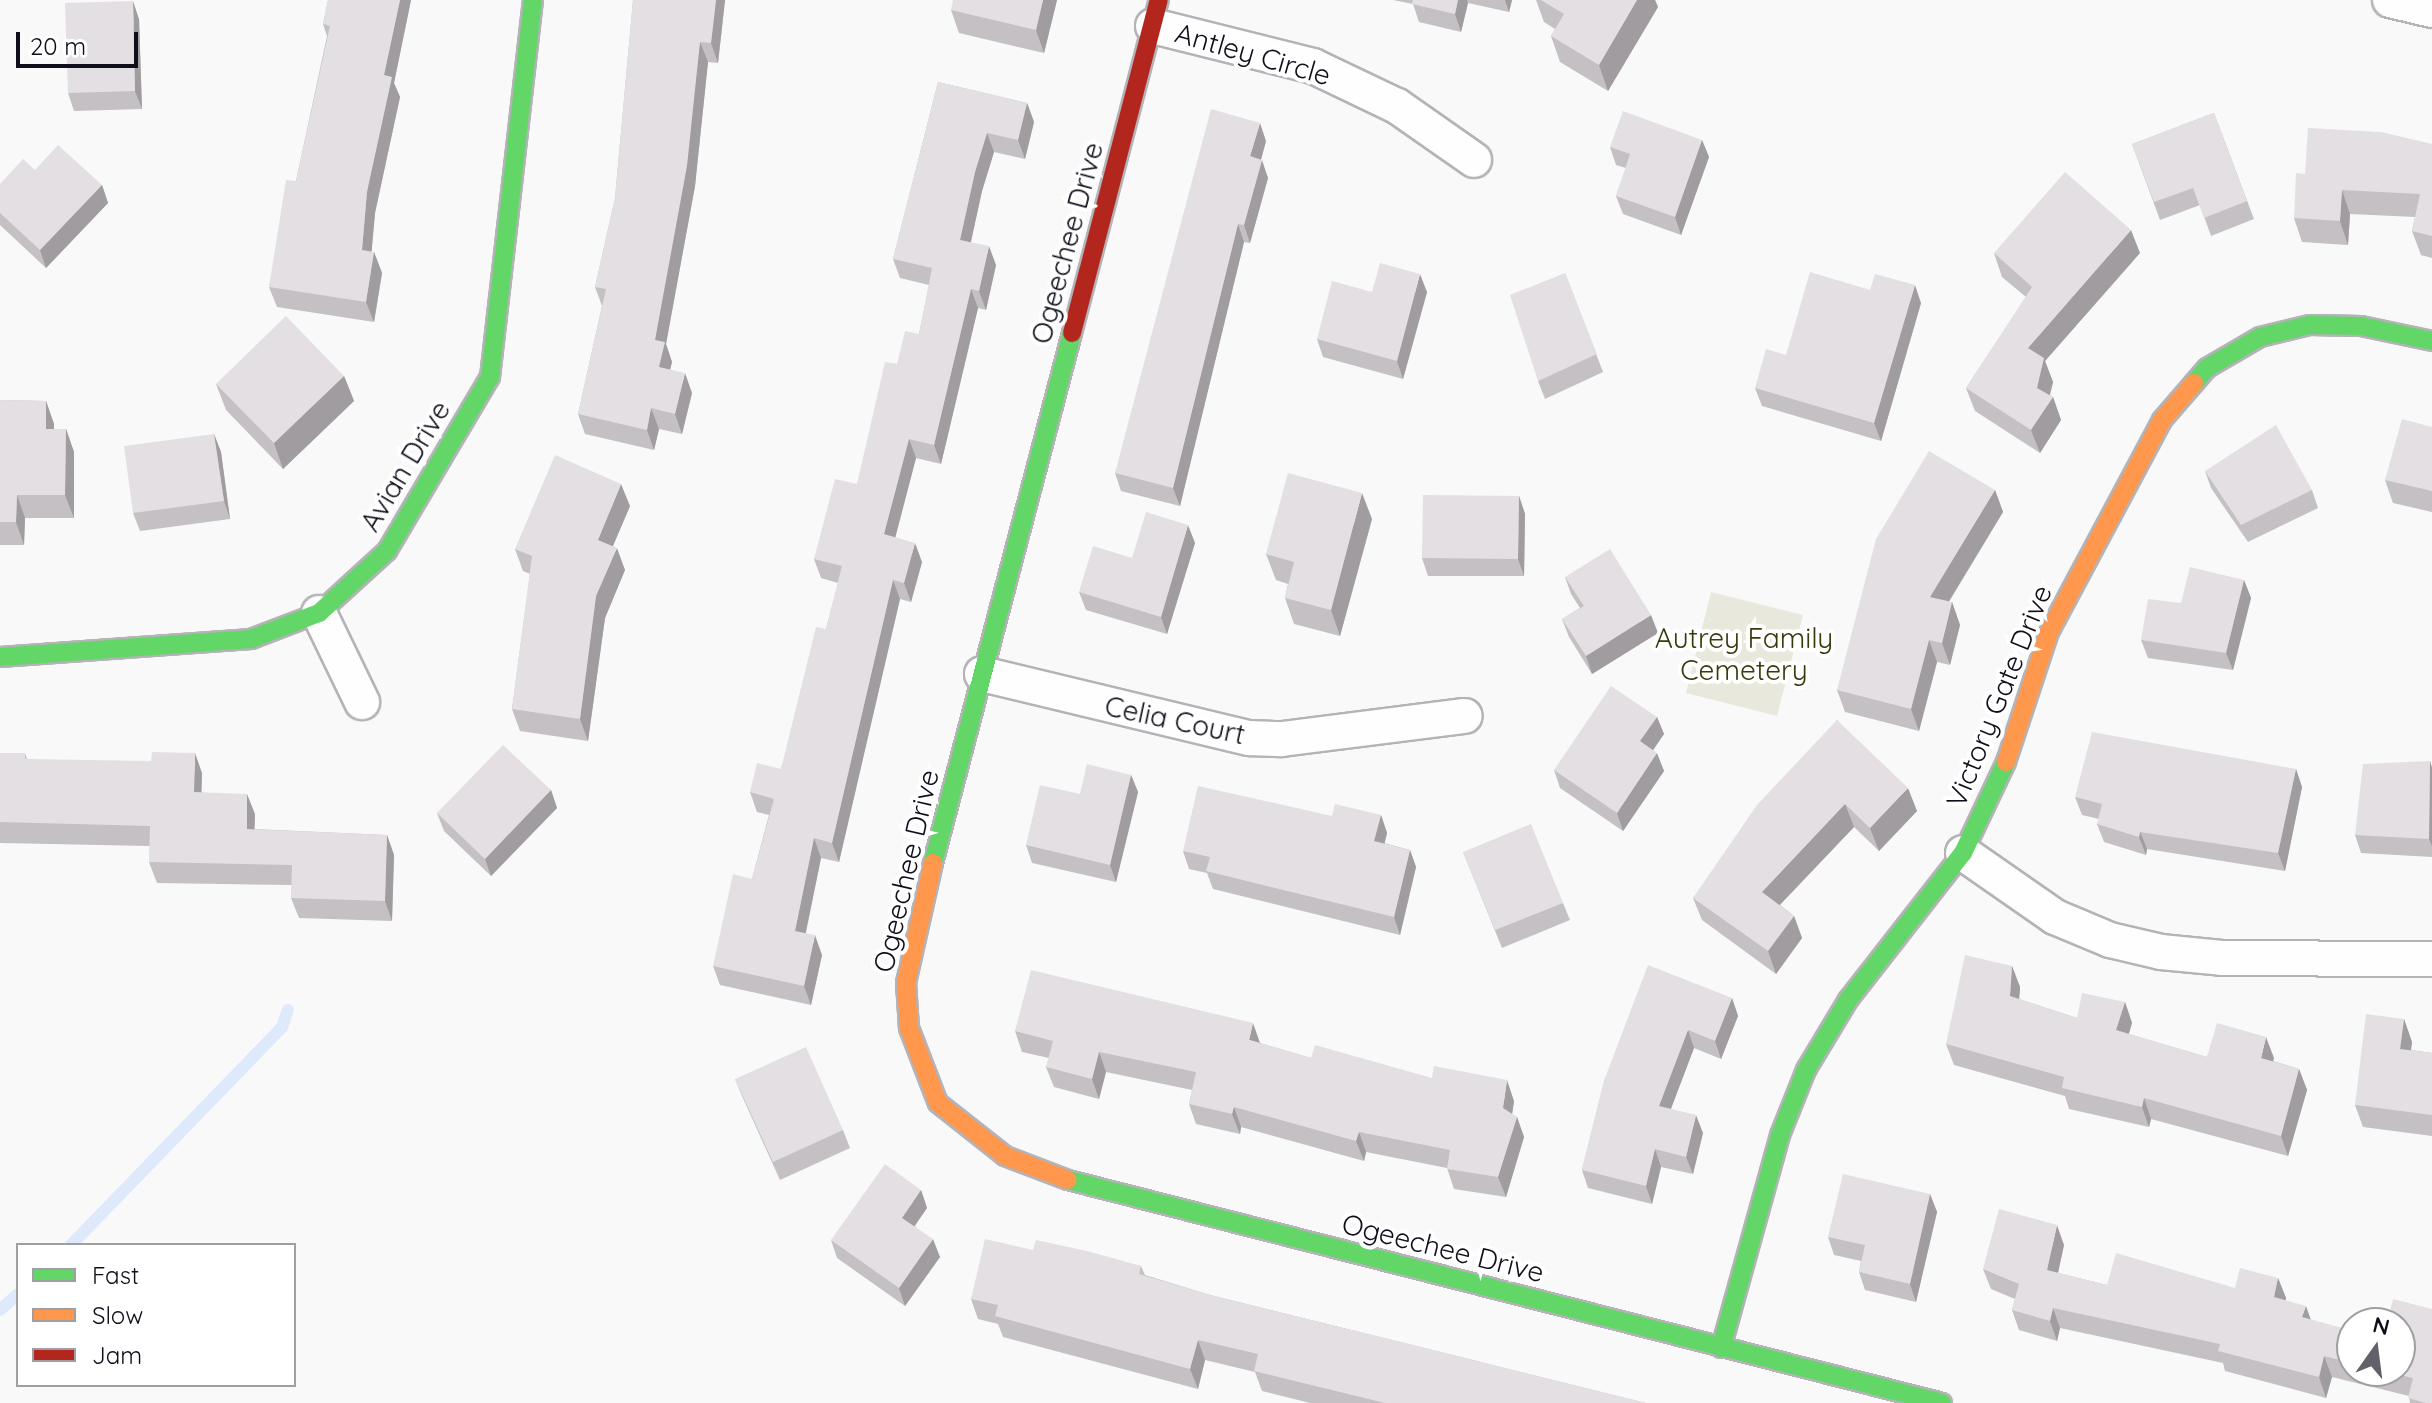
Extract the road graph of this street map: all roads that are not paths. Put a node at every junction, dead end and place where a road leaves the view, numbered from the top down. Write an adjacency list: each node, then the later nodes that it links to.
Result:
1 (533, 0): 7 (street, Avian Drive)
2 (2390, 0): 3 (street)
3 (2432, 10)
4 (1156, 13): 5 (street, Antley Circle); 9 (street, Ogeechee Drive)
5 (1474, 160)
6 (2432, 341): 12 (street, Victory Gate Drive)
7 (319, 613): 8 (street, Avian Drive); 10 (street)
8 (0, 657)
9 (982, 674): 11 (street, Celia Court); 14 (street, Ogeechee Drive)
10 (362, 702)
11 (1465, 716)
12 (1963, 853): 13 (street); 14 (street, Victory Gate Drive)
13 (2432, 959)
14 (1721, 1348): 15 (street, Ogeechee Drive)
15 (1942, 1403)

